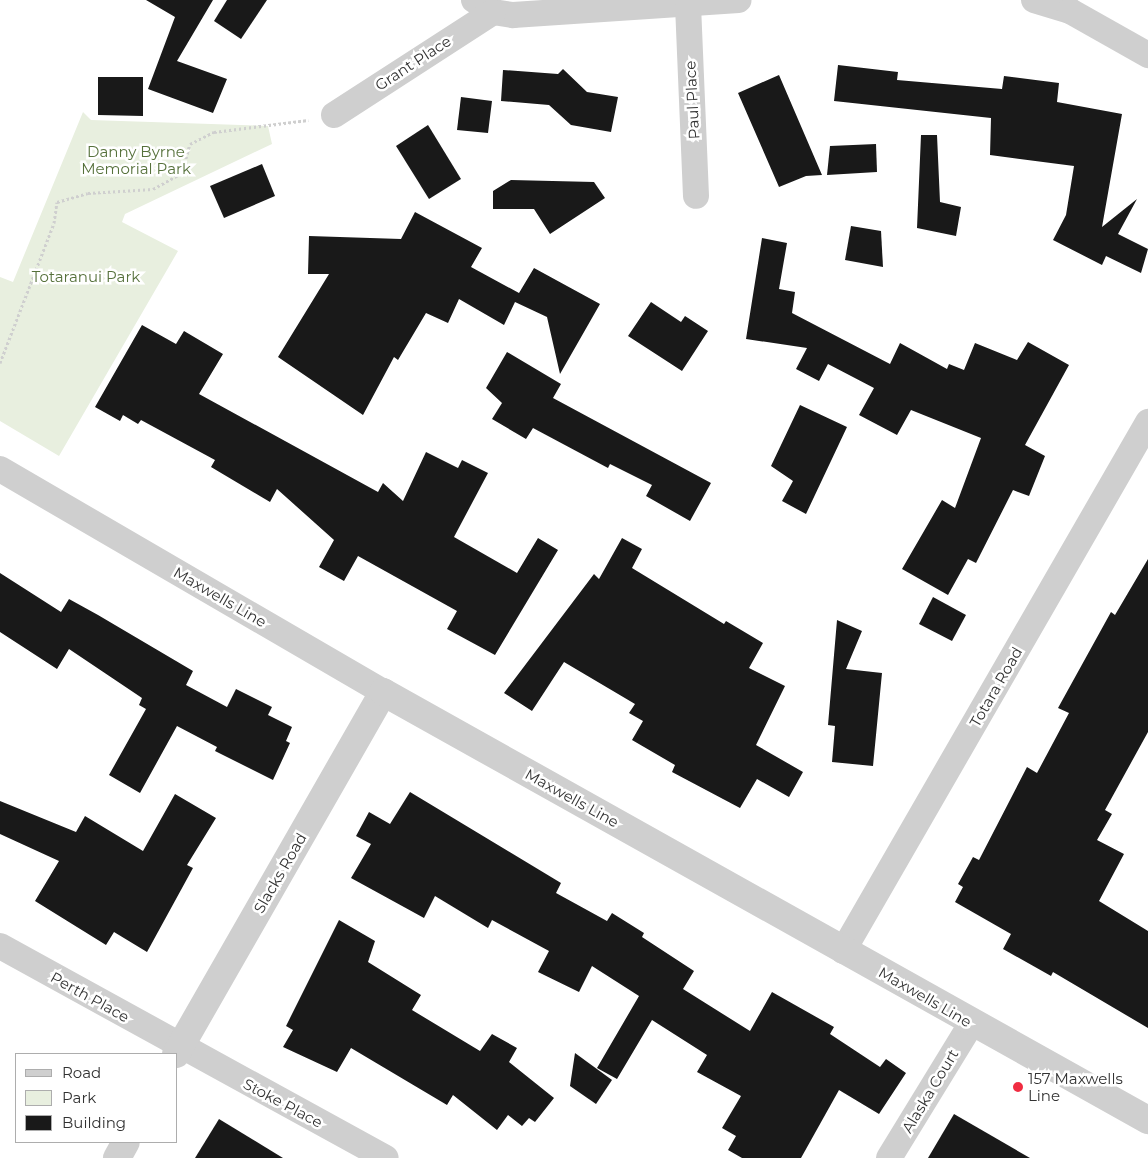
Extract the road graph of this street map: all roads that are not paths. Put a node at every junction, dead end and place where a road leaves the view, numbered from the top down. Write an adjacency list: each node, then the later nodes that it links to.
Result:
1 (739, 0): 3 (street)
2 (1034, 0): 5 (street)
3 (688, 5): 4 (street); 7 (street, Paul Place)
4 (484, 6): 6 (street, Grant Place)
5 (1148, 55)
6 (334, 115)
7 (696, 196)
8 (1148, 422): 12 (street, Totara Road)
9 (0, 470): 10 (street, Maxwells Line)
10 (383, 692): 12 (street, Maxwells Line); 14 (street, Slacks Road)
11 (0, 946): 14 (street, Perth Place)
12 (843, 951): 13 (street, Maxwells Line)
13 (971, 1024): 15 (street, Maxwells Line); 19 (street, Alaska Court)
14 (178, 1051): 18 (street, Stoke Place)
15 (1148, 1120)
16 (125, 1143): 17 (street)
17 (117, 1158)
18 (386, 1158)
19 (889, 1158)

